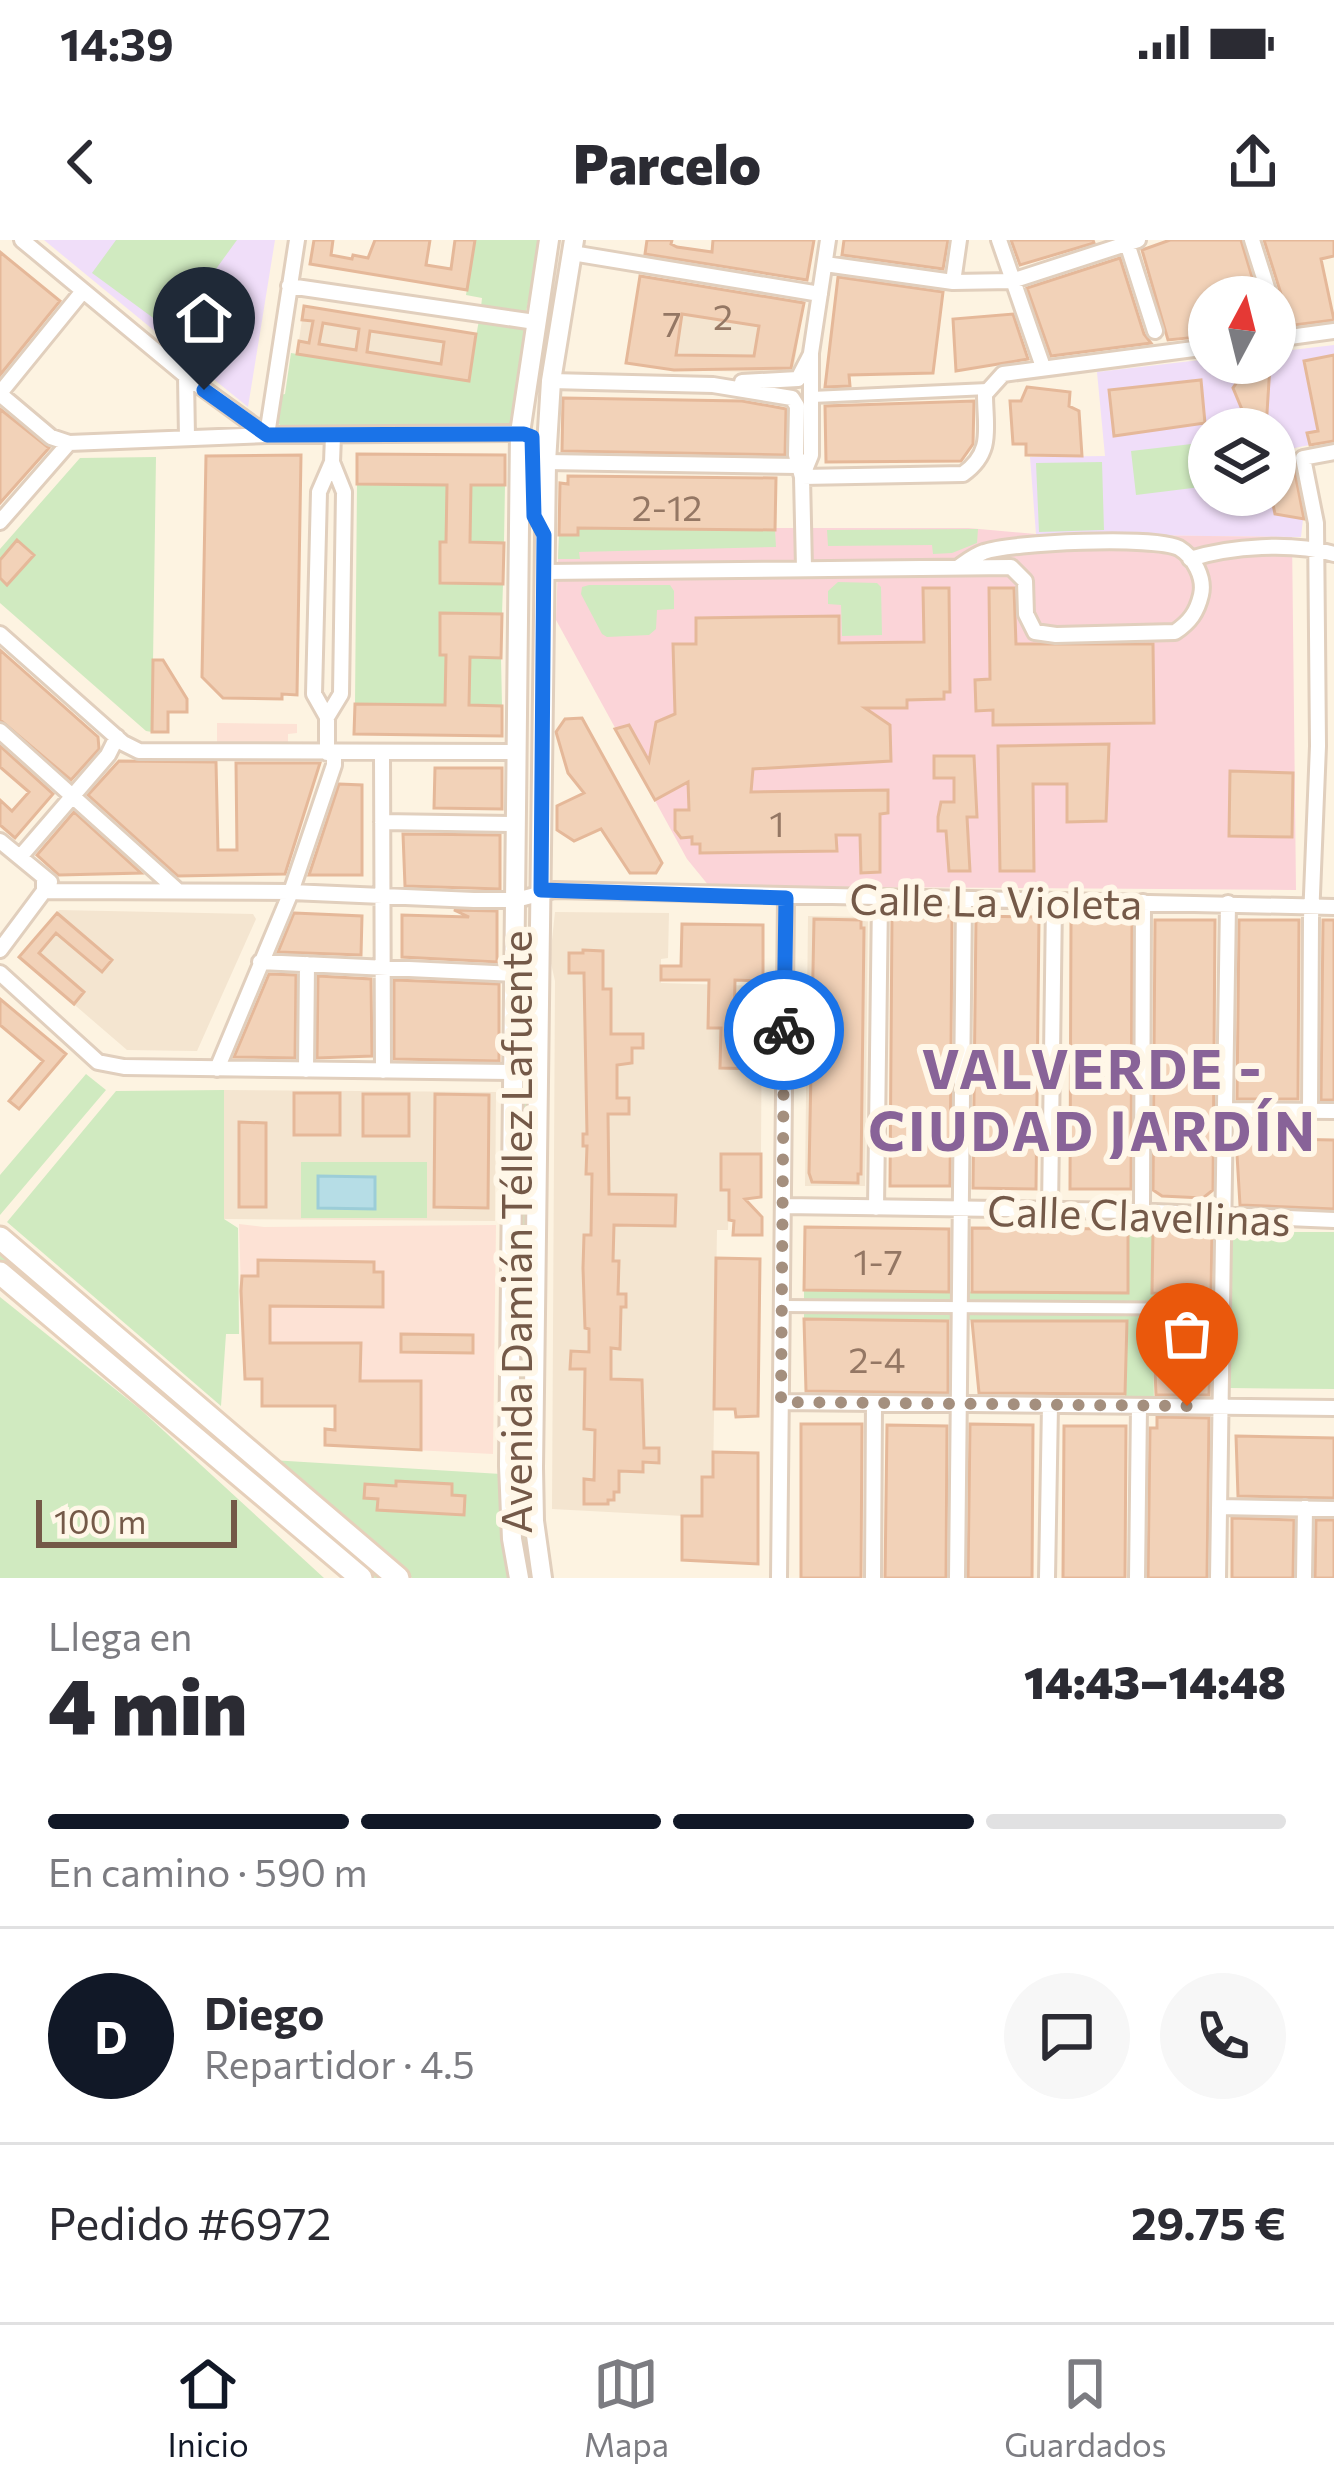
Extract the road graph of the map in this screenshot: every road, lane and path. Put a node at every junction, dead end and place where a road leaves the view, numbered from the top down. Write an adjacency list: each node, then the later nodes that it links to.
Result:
1 (22, 240): 15 (street)
2 (297, 240): 14 (street)
3 (549, 240): 17 (street, Avenida Damián Téllez Lafuente)
4 (828, 240): 10 (street)
5 (959, 240): 13 (street)
6 (999, 240): 12 (street)
7 (1252, 240): 11 (street)
8 (1130, 241): 12 (street); 18 (street)
9 (569, 244): 16 (street); 17 (street); 26 (street, Avenida Damián Téllez Lafuente)
10 (825, 264): 13 (street); 16 (street)
11 (1263, 276)
12 (1012, 281): 13 (street); 24 (street)
13 (953, 282)
14 (290, 286): 17 (street); 32 (street)
15 (83, 291): 25 (street); 29 (street)
16 (820, 294): 23 (street)
17 (539, 329): 26 (street); 31 (street, Avenida Damián Téllez Lafuente)
18 (1155, 331): 22 (street)
19 (1334, 332): 20 (street)
20 (1296, 336)
21 (1188, 349): 22 (street)
22 (1160, 352): 24 (street)
23 (811, 353): 27 (street); 30 (street)
24 (1042, 367): 28 (street)
25 (186, 376): 32 (street); 34 (street)
26 (551, 381): 27 (street); 38 (street, Avenida Damián Téllez Lafuente)
27 (713, 385): 39 (street)
28 (988, 389): 30 (street); 39 (street)
29 (0, 394): 35 (street)
30 (812, 397): 39 (street)
31 (520, 434): 33 (street); 44 (street); 51 (street, Avenida Damián Téllez Lafuente)
32 (267, 435): 33 (street); 34 (street)
33 (333, 436): 37 (street)
34 (187, 438): 35 (street)
35 (69, 443): 42 (street)
36 (1334, 452): 45 (street)
37 (332, 462): 40 (street); 41 (street)
38 (546, 462): 39 (street); 44 (street, Avenida Damián Téllez Lafuente)
39 (800, 472): 49 (street)
40 (322, 483): 41 (street); 53 (street)
41 (342, 485): 53 (street)
42 (0, 521)
43 (1334, 534): 45 (street)
44 (544, 535): 50 (street, Avenida Damián Téllez Lafuente)
45 (1315, 548): 46 (street); 47 (street); 77 (street)
46 (1334, 554)
47 (1190, 559): 48 (street); 48 (street)
48 (960, 566): 49 (street)
49 (803, 568): 50 (street)
50 (544, 572): 51 (street); 55 (street, Avenida Damián Téllez Lafuente)
51 (519, 588): 59 (street, Avenida Damián Téllez Lafuente)
52 (0, 634): 56 (street)
53 (327, 708): 57 (street)
54 (0, 731): 60 (street)
55 (542, 736): 59 (street); 67 (street, Avenida Damián Téllez Lafuente)
56 (117, 737): 57 (street); 60 (street)
57 (331, 753): 58 (street); 68 (street)
58 (382, 753): 59 (street); 61 (street)
59 (517, 759): 62 (street, Avenida Damián Téllez Lafuente); 67 (street)
60 (73, 795): 64 (street); 66 (street)
61 (382, 822): 62 (street); 69 (street)
62 (517, 824): 72 (street, Avenida Damián Téllez Lafuente)
63 (0, 841): 64 (street)
64 (20, 857): 65 (street)
65 (49, 885): 66 (street); 79 (street)
66 (178, 890): 68 (street)
67 (541, 890): 70 (street, Calle La Violeta); 72 (street, Calle La Violeta); 85 (street, Avenida Damián Téllez Lafuente)
68 (291, 892): 69 (street); 80 (street)
69 (382, 896): 72 (street); 82 (street)
70 (786, 898): 71 (street, Calle La Violeta); 93 (street)
71 (880, 899): 73 (street, Calle La Violeta); 94 (street)
72 (516, 900): 84 (street, Avenida Damián Téllez Lafuente); 85 (street)
73 (964, 900): 74 (street, Calle La Violeta); 95 (street)
74 (1054, 901): 75 (street, Calle La Violeta); 96 (street)
75 (1143, 902): 76 (street, Calle La Violeta); 97 (street)
76 (1228, 903): 77 (street, Calle La Violeta); 90 (street)
77 (1312, 906): 78 (street, Calle La Violeta); 91 (street)
78 (1334, 907)
79 (0, 950)
80 (260, 962): 81 (street); 86 (street)
81 (307, 964): 82 (street); 87 (street)
82 (383, 966): 84 (street); 88 (street)
83 (0, 974): 86 (street)
84 (515, 974): 89 (street, Avenida Damián Téllez Lafuente)
85 (539, 1022): 118 (street, Avenida Damián Téllez Lafuente)
86 (217, 1069): 87 (street)
87 (305, 1070): 88 (street)
88 (383, 1071): 89 (street)
89 (514, 1072): 117 (street, Avenida Damián Téllez Lafuente)
90 (1226, 1110): 91 (street); 98 (street)
91 (1310, 1111): 92 (street)
92 (1334, 1111)
93 (783, 1206): 94 (street, Calle Clavellinas); 102 (street)
94 (876, 1208): 95 (street, Calle Clavellinas)
95 (953, 1209): 96 (street, Calle Clavellinas); 103 (street)
96 (1050, 1210): 97 (street, Calle Clavellinas)
97 (1142, 1212): 98 (street, Calle Clavellinas)
98 (1225, 1218): 99 (street, Calle Clavellinas); 104 (street)
99 (1334, 1220)
100 (0, 1238): 116 (main road)
101 (0, 1273): 115 (main road)
102 (782, 1306): 103 (street); 105 (street)
103 (959, 1307): 104 (street); 107 (street)
104 (1222, 1310): 110 (street)
105 (781, 1402): 106 (street); 119 (street)
106 (874, 1403): 107 (street); 120 (street)
107 (958, 1404): 108 (street); 121 (street)
108 (1050, 1405): 109 (street); 122 (street)
109 (1139, 1406): 110 (street); 123 (street)
110 (1220, 1407): 111 (street); 112 (street)
111 (1334, 1408)
112 (1219, 1507): 113 (street); 124 (street)
113 (1305, 1508): 114 (street); 125 (street)
114 (1334, 1509)
115 (361, 1578)
116 (398, 1578)
117 (519, 1578)
118 (542, 1578)
119 (779, 1578)
120 (873, 1578)
121 (957, 1578)
122 (1047, 1578)
123 (1137, 1578)
124 (1218, 1578)
125 (1304, 1578)

